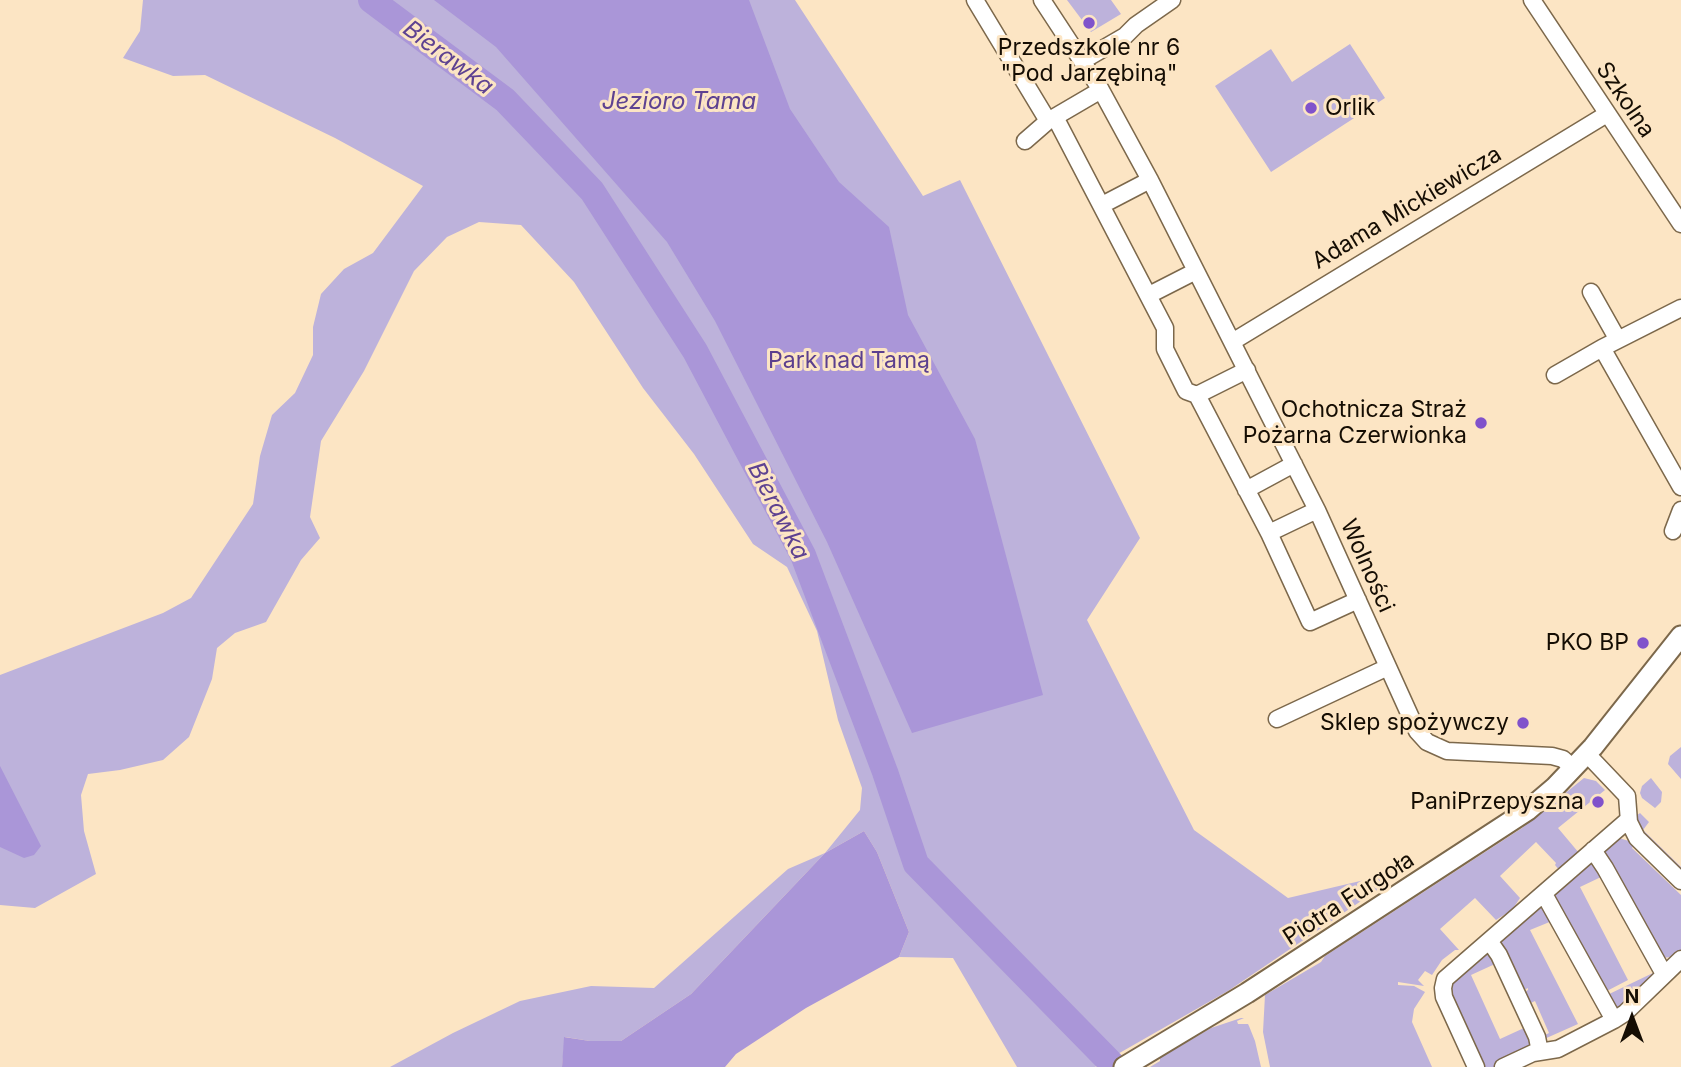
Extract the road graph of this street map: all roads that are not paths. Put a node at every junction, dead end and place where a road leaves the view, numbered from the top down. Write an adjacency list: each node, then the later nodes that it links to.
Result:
1 (975, 0): 8 (street)
2 (1042, 0): 5 (street, Wolności)
3 (1171, 0): 5 (street)
4 (1531, 0): 7 (street, Szkolna)
5 (1082, 61): 6 (street, Wolności)
6 (1101, 90): 8 (street); 10 (street, Wolności)
7 (1607, 114): 12 (street, Szkolna); 18 (street, Adama Mickiewicza)
8 (1051, 119): 9 (street); 11 (street)
9 (1024, 141)
10 (1150, 180): 11 (street); 13 (street, Wolności)
11 (1102, 205): 15 (street)
12 (1681, 224)
13 (1196, 271): 15 (street); 18 (street, Wolności)
14 (1591, 292): 17 (street)
15 (1149, 295): 22 (street)
16 (1681, 307): 17 (street)
17 (1618, 340): 19 (street)
18 (1232, 342): 20 (street, Wolności)
19 (1602, 348): 21 (street); 24 (street)
20 (1247, 370): 22 (street); 23 (street, Wolności)
21 (1555, 375)
22 (1197, 395): 25 (street)
23 (1294, 464): 25 (street); 26 (street, Wolności)
24 (1681, 487)
25 (1246, 490): 29 (street)
26 (1317, 510): 29 (street); 30 (street, Wolności)
27 (1681, 510): 28 (street)
28 (1673, 531)
29 (1269, 534): 30 (street)
30 (1358, 600): 32 (street, Wolności)
31 (1681, 636): 34 (main road, Piotra Furgoła)
32 (1388, 667): 33 (street); 34 (street, Wolności)
33 (1277, 719)
34 (1580, 761): 35 (street); 44 (main road, Piotra Furgoła)
35 (1628, 820): 36 (street); 37 (street)
36 (1593, 850): 38 (street); 41 (street)
37 (1681, 881)
38 (1544, 894): 39 (street); 42 (street)
39 (1490, 942): 43 (street); 45 (street)
40 (1681, 959): 41 (street)
41 (1664, 974): 42 (street)
42 (1614, 1020): 43 (street)
43 (1540, 1052): 46 (street)
44 (1124, 1067)
45 (1476, 1067)
46 (1503, 1067)

